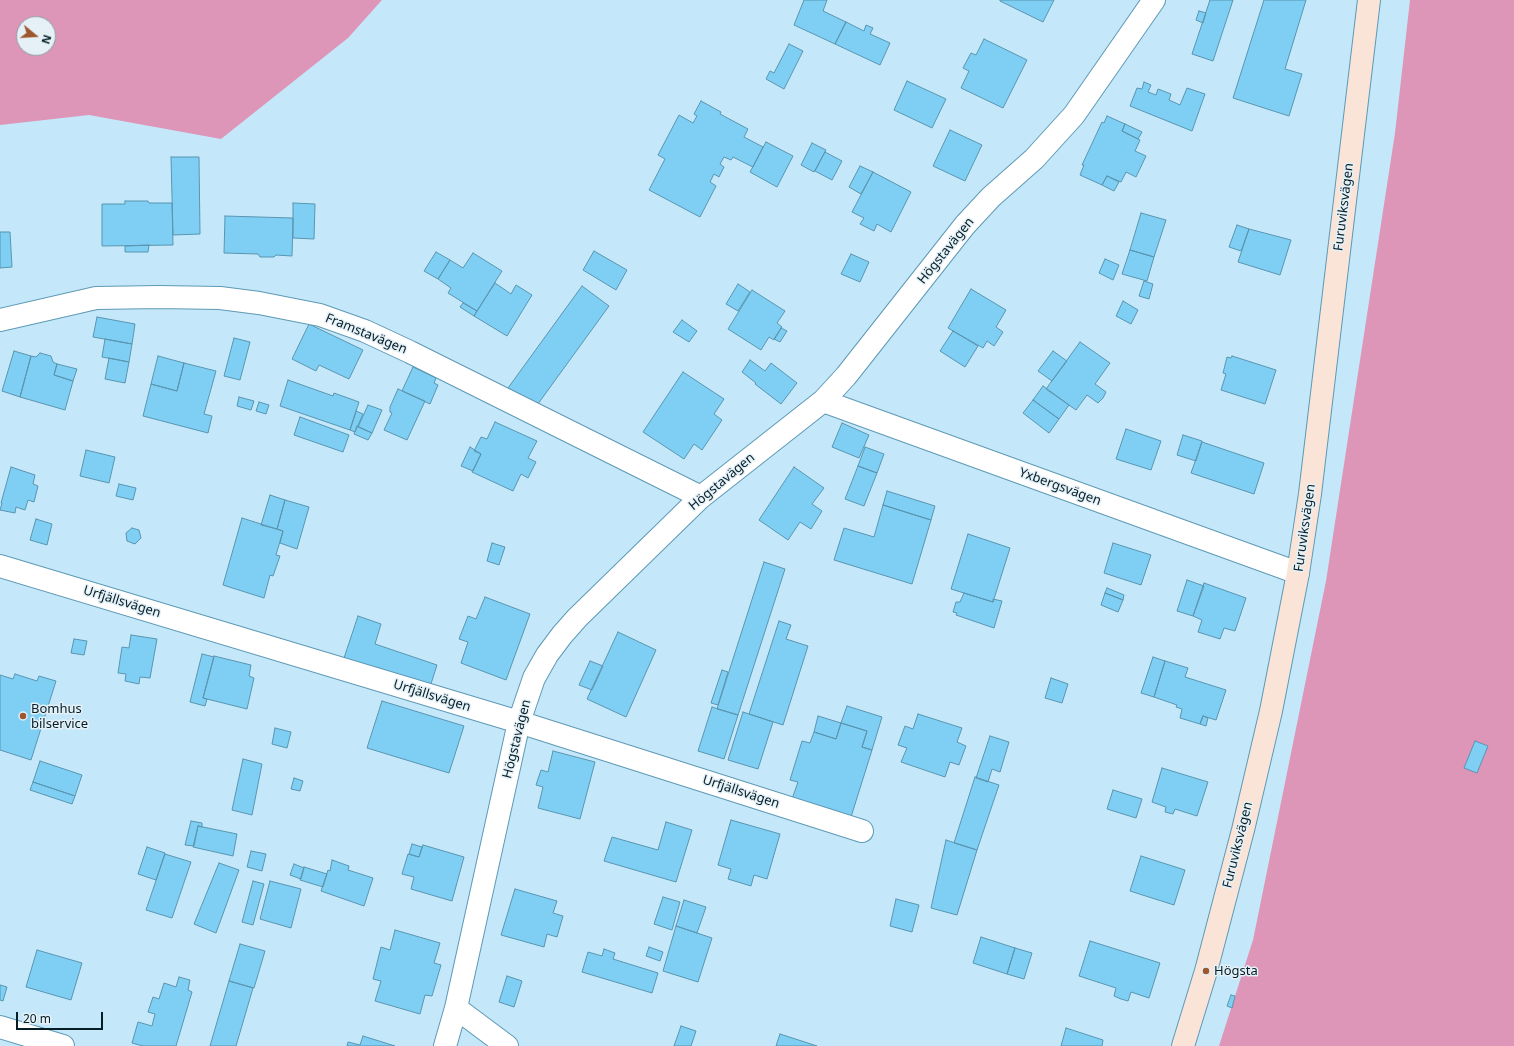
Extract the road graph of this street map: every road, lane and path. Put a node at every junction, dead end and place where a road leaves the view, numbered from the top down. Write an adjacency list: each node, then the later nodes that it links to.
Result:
1 (1154, 0): 4 (street, Högstavägen)
2 (1368, 0): 7 (main road, Furuviksvägen)
3 (0, 320): 5 (street, Framstavägen)
4 (823, 400): 5 (street, Högstavägen); 7 (street, Yxbergsvägen)
5 (701, 497): 8 (street, Högstavägen)
6 (0, 566): 8 (street, Urfjällsvägen)
7 (1298, 573): 15 (main road, Furuviksvägen)
8 (519, 722): 9 (street, Urfjällsvägen); 10 (street, Högstavägen)
9 (862, 831)
10 (456, 1008): 13 (street, Högstavägen); 14 (street)
11 (0, 1027): 12 (street)
12 (63, 1046)
13 (446, 1046)
14 (507, 1046)
15 (1183, 1046)

